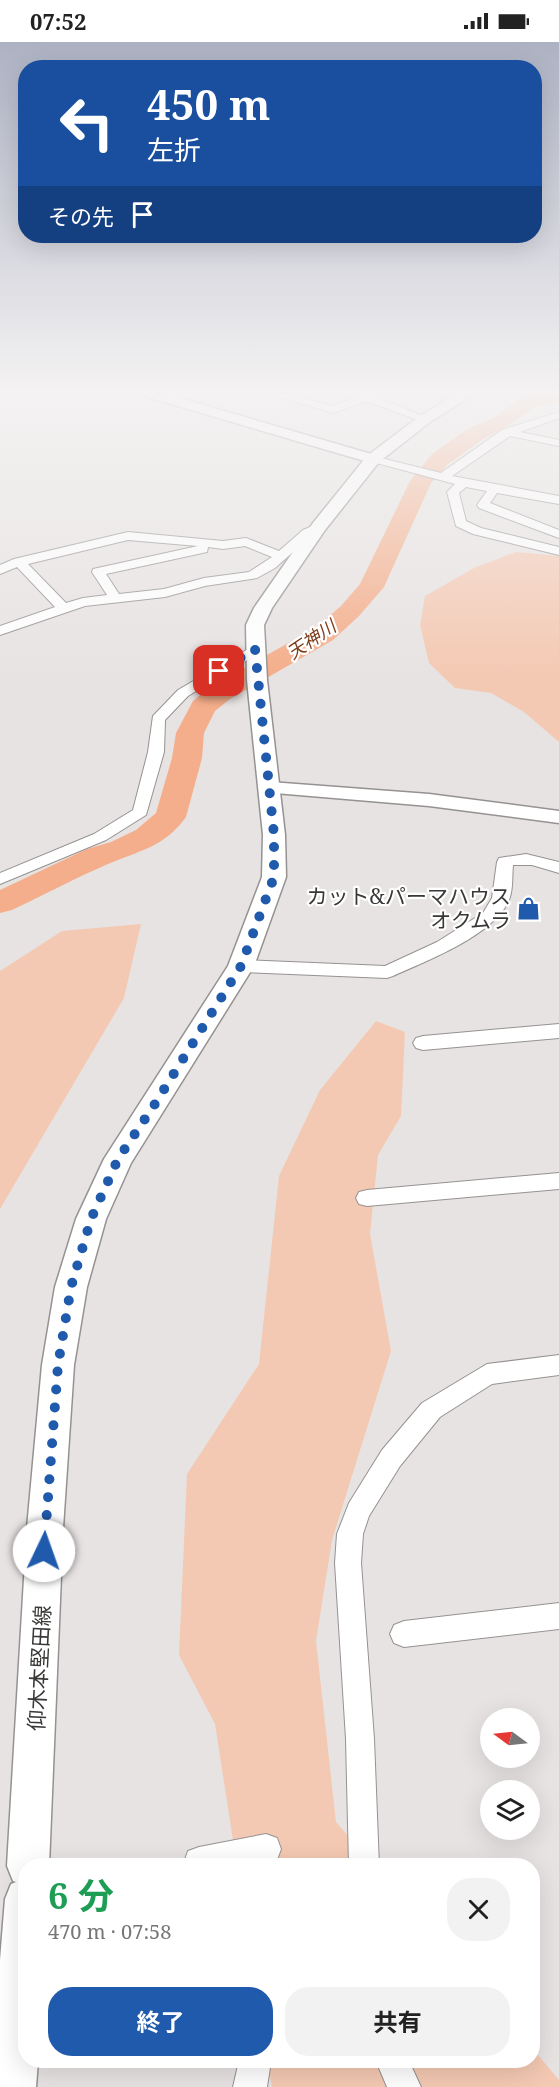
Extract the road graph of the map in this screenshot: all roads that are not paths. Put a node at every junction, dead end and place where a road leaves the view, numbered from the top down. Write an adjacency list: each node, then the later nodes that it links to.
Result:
1 (359, 485): 6 (main road, 仰木本堅田線)
2 (460, 485): 9 (street)
3 (476, 485): 4 (street)
4 (494, 489): 5 (street); 7 (street)
5 (559, 500)
6 (319, 527): 10 (street); 16 (main road, 仰木本堅田線)
7 (559, 534)
8 (223, 545): 10 (street); 11 (street); 13 (street)
9 (559, 550)
10 (280, 556): 13 (street)
11 (19, 562): 12 (street); 14 (street)
12 (0, 570)
13 (115, 598): 14 (street)
14 (63, 608): 15 (street)
15 (0, 631)
16 (255, 649): 17 (main road, 仰木本堅田線); 20 (street)
17 (270, 788): 18 (street); 21 (main road, 仰木本堅田線)
18 (559, 817)
19 (559, 868): 21 (street)
20 (0, 879)
21 (241, 966): 30 (main road, 仰木本堅田線)
22 (559, 1031): 23 (street)
23 (423, 1043)
24 (559, 1181): 25 (street)
25 (367, 1198)
26 (559, 1365): 32 (street)
27 (559, 1616): 28 (street)
28 (404, 1634)
29 (266, 1850): 31 (street)
30 (28, 1858)
31 (221, 1858)
32 (364, 1858)
33 (18, 2015): 36 (main road)
34 (254, 2068): 37 (street)
35 (396, 2068): 38 (street)
36 (13, 2087)
37 (250, 2087)
38 (404, 2087)

